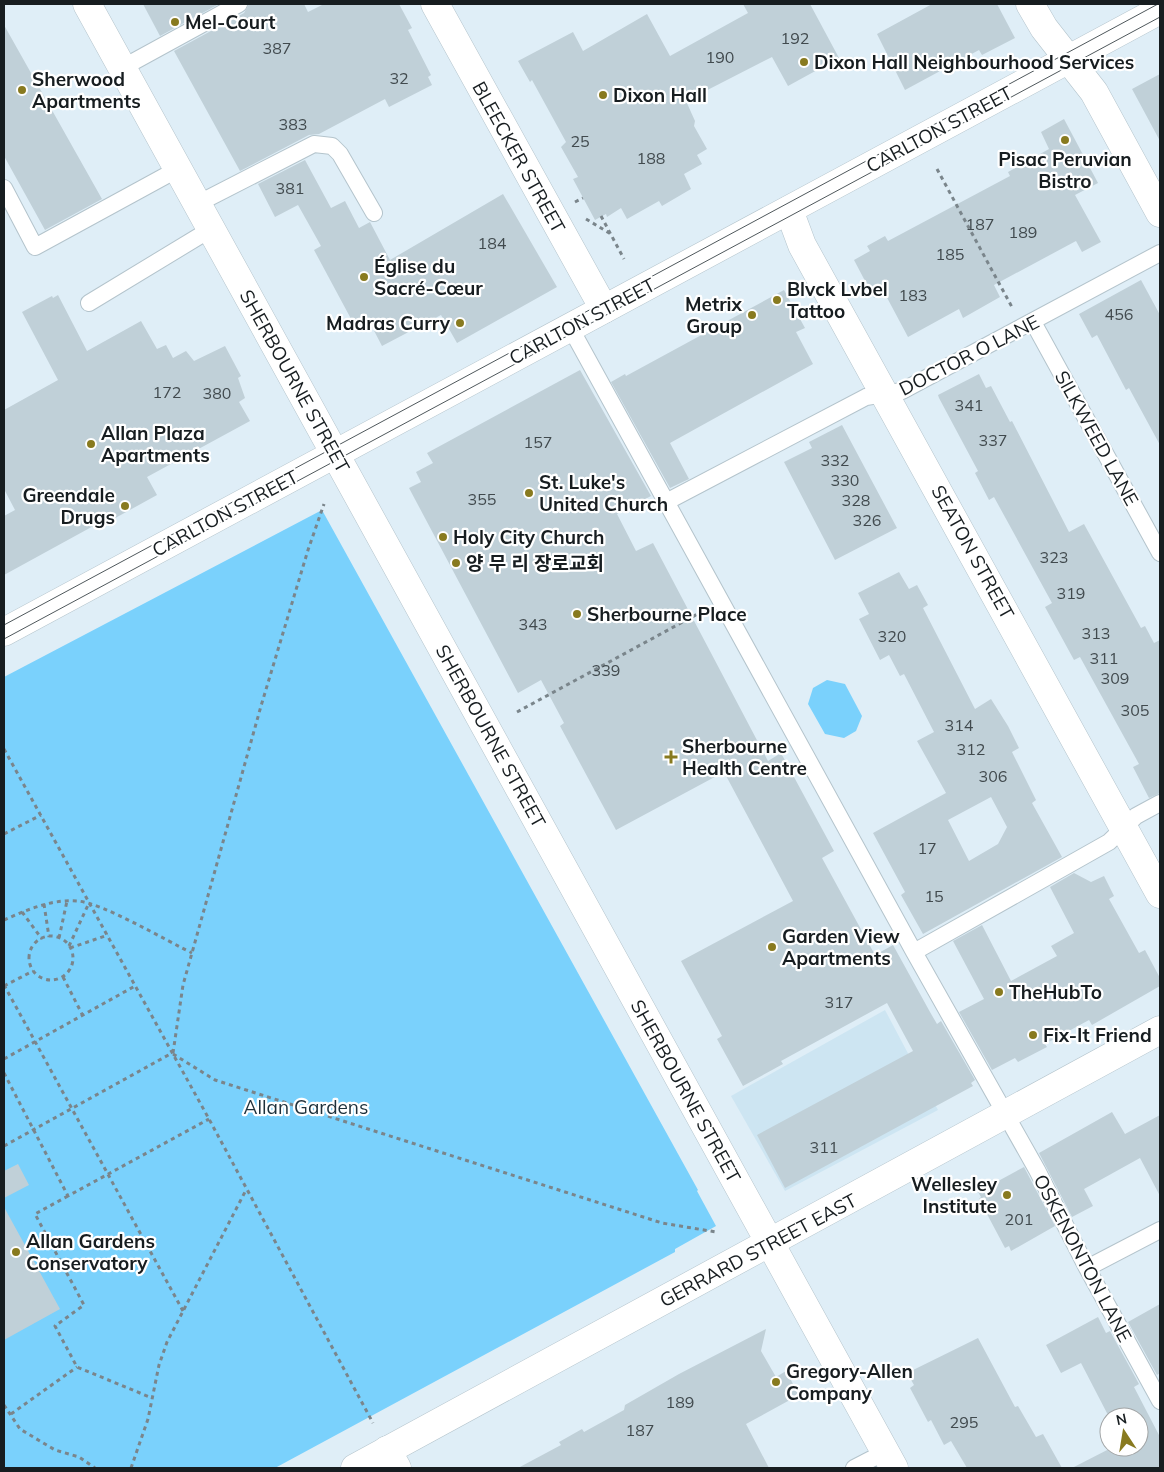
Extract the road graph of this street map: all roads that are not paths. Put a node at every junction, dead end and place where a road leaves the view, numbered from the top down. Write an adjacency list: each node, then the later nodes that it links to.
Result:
1 (87, 4): 7 (street, SHERBOURNE STREET)
2 (240, 4): 7 (lane)
3 (435, 4): 17 (street, BLEECKER STREET)
4 (1030, 4): 6 (street)
5 (1160, 10): 6 (street, CARLTON STREET)
6 (1068, 59): 11 (street, CARLTON STREET); 13 (street)
7 (122, 68): 8 (street, SHERBOURNE STREET)
8 (178, 169): 9 (lane); 10 (street, SHERBOURNE STREET)
9 (4, 188)
10 (197, 204): 12 (lane); 14 (street, SHERBOURNE STREET)
11 (789, 210): 17 (street, CARLTON STREET); 20 (street, SEATON STREET)
12 (374, 213)
13 (1160, 213)
14 (211, 229): 16 (lane); 21 (street, SHERBOURNE STREET)
15 (1160, 254): 18 (lane, DOCTOR O LANE)
16 (89, 303)
17 (604, 309): 19 (street, CARLTON STREET)
18 (1028, 324): 20 (lane, DOCTOR O LANE); 23 (lane, SILKWEED LANE)
19 (570, 327): 21 (street, CARLTON STREET); 22 (lane, OSKENONTON LANE)
20 (886, 395): 22 (lane, DOCTOR O LANE); 26 (street, SEATON STREET)
21 (335, 454): 24 (street, CARLTON STREET); 32 (street, SHERBOURNE STREET)
22 (668, 501): 28 (lane, OSKENONTON LANE)
23 (1160, 554)
24 (4, 632)
25 (1160, 803): 26 (lane)
26 (1125, 827): 27 (street, SEATON STREET); 28 (lane)
27 (1160, 894)
28 (914, 952): 30 (lane, OSKENONTON LANE)
29 (1160, 1030): 30 (street, GERRARD STREET EAST)
30 (1005, 1116): 32 (street, GERRARD STREET EAST); 33 (lane, OSKENONTON LANE)
31 (1160, 1230): 33 (lane)
32 (771, 1243): 35 (street, GERRARD STREET EAST); 36 (street, SHERBOURNE STREET)
33 (1087, 1268): 34 (lane, OSKENONTON LANE)
34 (1160, 1401)
35 (392, 1459): 37 (street, GERRARD STREET EAST)
36 (889, 1460): 38 (lane)
37 (355, 1468)
38 (854, 1468)

